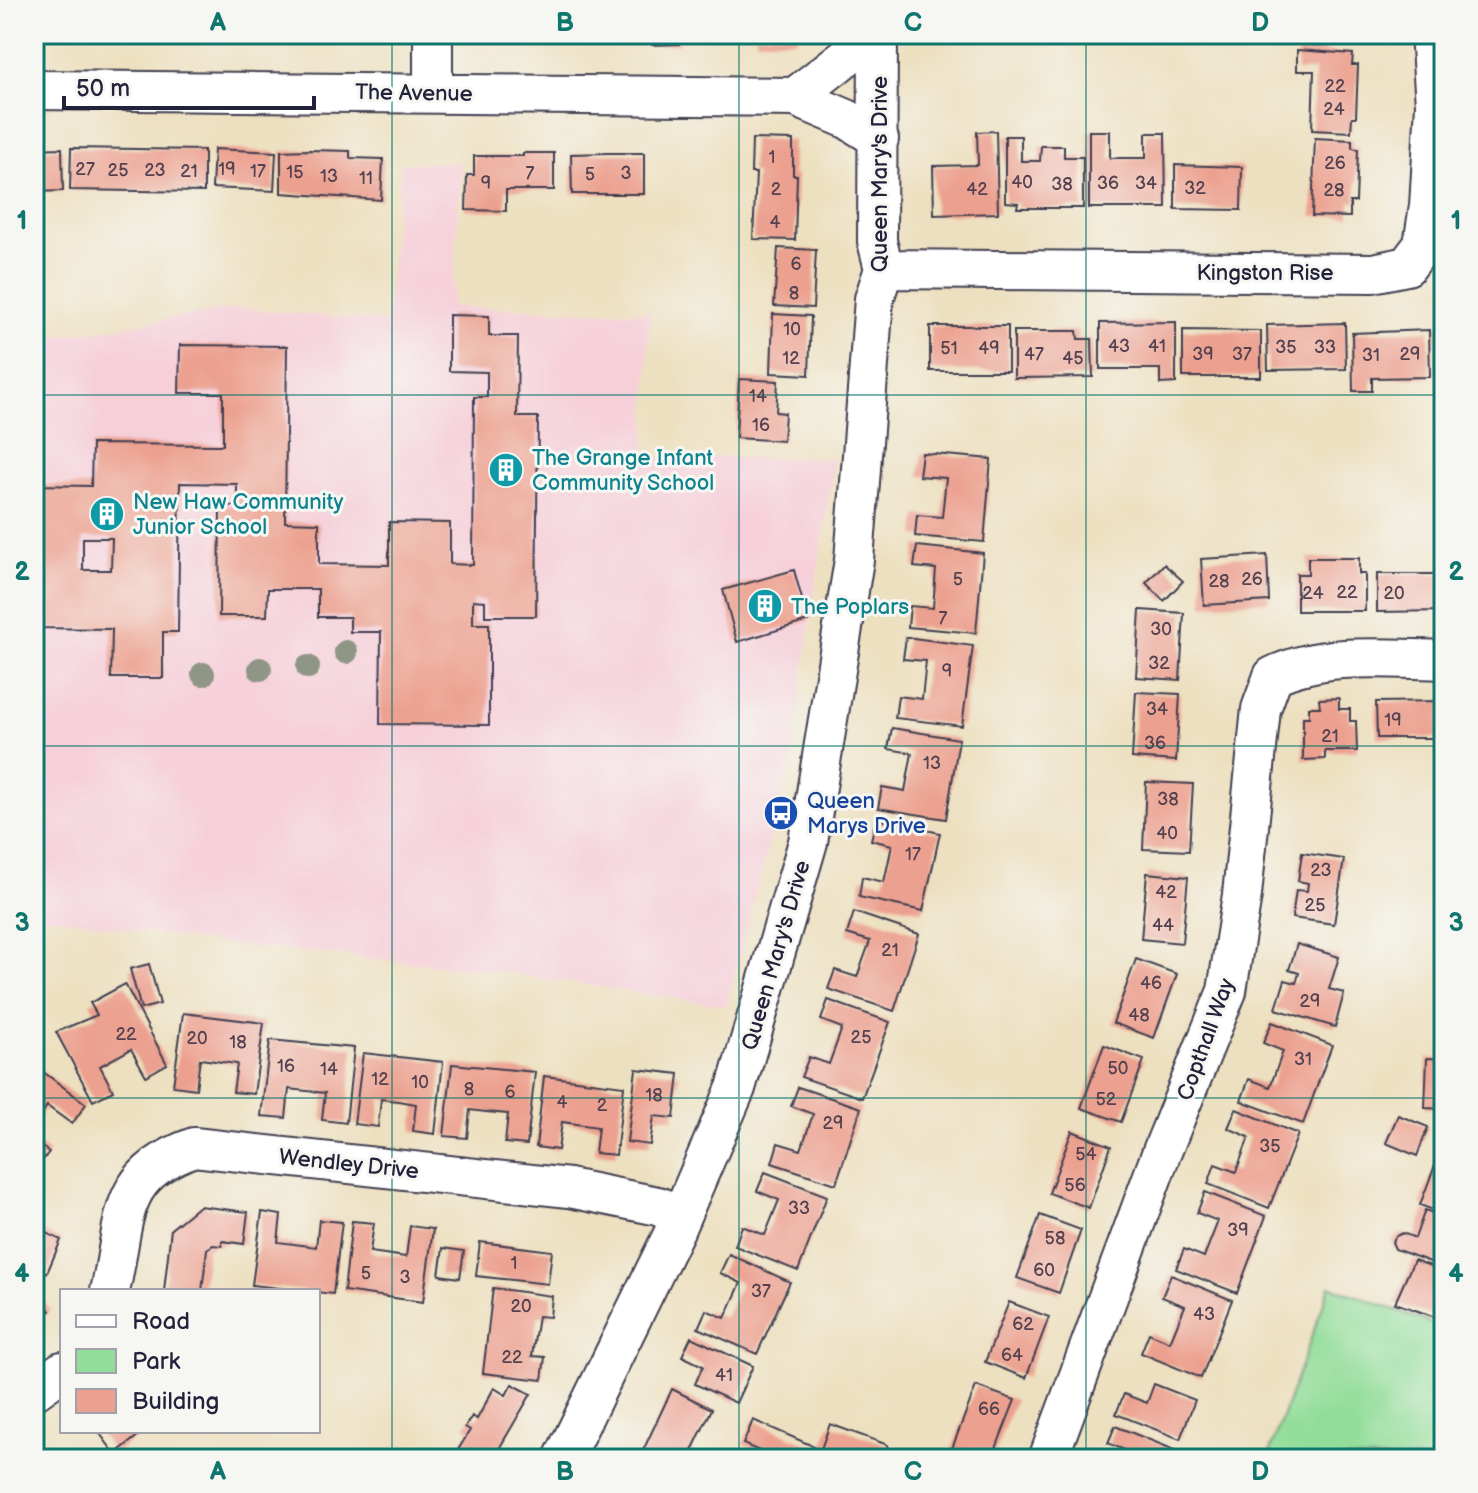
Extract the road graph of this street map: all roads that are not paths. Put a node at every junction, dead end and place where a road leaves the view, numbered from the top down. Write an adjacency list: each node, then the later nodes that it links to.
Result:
1 (433, 34): 5 (street)
2 (876, 34): 6 (street); 8 (street, Queen Mary's Drive)
3 (1430, 34): 7 (street, Kingston Rise)
4 (34, 90): 5 (street, The Avenue)
5 (433, 92): 6 (street, The Avenue)
6 (795, 97): 8 (street, The Avenue)
7 (1440, 105): 9 (street, Kingston Rise)
8 (879, 139): 9 (street, Queen Mary's Drive)
9 (884, 269): 11 (street, Queen Mary's Drive)
10 (1444, 660): 16 (street, Copthall Way)
11 (681, 1216): 12 (street, Wendley Drive); 15 (street, Queen Mary's Drive)
12 (110, 1289)
13 (60, 1372): 14 (street)
14 (34, 1391)
15 (563, 1459)
16 (1048, 1459)

